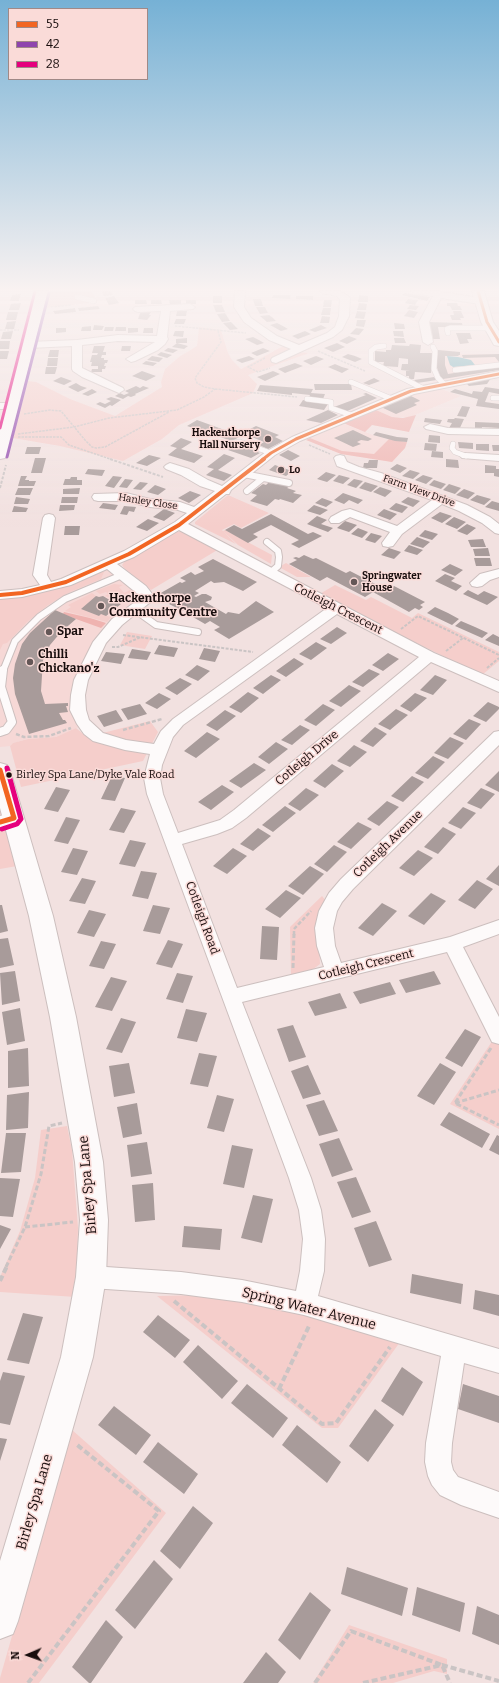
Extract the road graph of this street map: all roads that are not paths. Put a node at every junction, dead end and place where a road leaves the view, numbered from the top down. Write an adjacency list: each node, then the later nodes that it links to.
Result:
1 (22, 370): 14 (street)
2 (78, 370): 11 (street)
3 (386, 370): 10 (lane)
4 (434, 370): 9 (lane)
5 (455, 370): 6 (lane)
6 (469, 370)
7 (499, 374): 9 (street)
8 (351, 382): 12 (lane)
9 (444, 384): 10 (street)
10 (422, 388): 12 (street)
11 (119, 390)
12 (392, 398): 15 (street)
13 (307, 399): 15 (lane)
14 (11, 409): 21 (street)
15 (351, 415): 20 (street)
16 (430, 426): 17 (street)
17 (499, 432)
18 (453, 444): 24 (lane)
19 (223, 447): 20 (lane)
20 (271, 453): 26 (street)
21 (0, 454)
22 (340, 458): 32 (street, Farm View Drive)
23 (499, 458): 24 (street)
24 (472, 461)
25 (168, 473): 29 (street)
26 (244, 474): 27 (lane); 29 (street)
27 (263, 478): 28 (lane); 30 (lane)
28 (289, 483)
29 (225, 491): 33 (street)
30 (247, 491)
31 (98, 497): 33 (street, Hanley Close)
32 (440, 500): 37 (street, Farm View Drive); 38 (street)
33 (197, 512): 36 (street)
34 (49, 518): 46 (street)
35 (335, 520): 38 (street)
36 (179, 525): 41 (street); 43 (street, Cotleigh Crescent)
37 (498, 527)
38 (398, 531): 40 (street)
39 (267, 542): 43 (lane)
40 (388, 543)
41 (109, 564): 44 (street); 46 (street)
42 (499, 572): 45 (street)
43 (270, 573): 48 (street, Cotleigh Crescent)
44 (122, 575): 49 (street); 53 (lane)
45 (477, 583)
46 (48, 587): 47 (street)
47 (0, 595)
48 (336, 608): 51 (street, Cotleigh Crescent); 55 (street, Cotleigh Road)
49 (135, 610): 50 (lane); 55 (street)
50 (198, 632)
51 (432, 657): 52 (street, Cotleigh Crescent); 58 (street, Cotleigh Drive)
52 (499, 687)
53 (0, 732)
54 (499, 736): 61 (street, Cotleigh Avenue)
55 (159, 750): 58 (street, Cotleigh Road)
56 (0, 770): 57 (street, Birley Spa Lane)
57 (7, 820): 64 (street, Birley Spa Lane)
58 (174, 840): 62 (street, Cotleigh Road)
59 (499, 928): 60 (street, Cotleigh Crescent)
60 (452, 944): 61 (street, Cotleigh Crescent); 63 (street)
61 (335, 972): 62 (street, Cotleigh Crescent)
62 (231, 997): 65 (street, Cotleigh Road)
63 (497, 1039)
64 (91, 1277): 65 (street, Spring Water Avenue); 69 (street, Birley Spa Lane)
65 (311, 1306): 66 (street, Spring Water Avenue)
66 (454, 1348): 67 (street, Spring Water Avenue); 68 (street)
67 (499, 1361)
68 (499, 1506)
69 (0, 1622)

